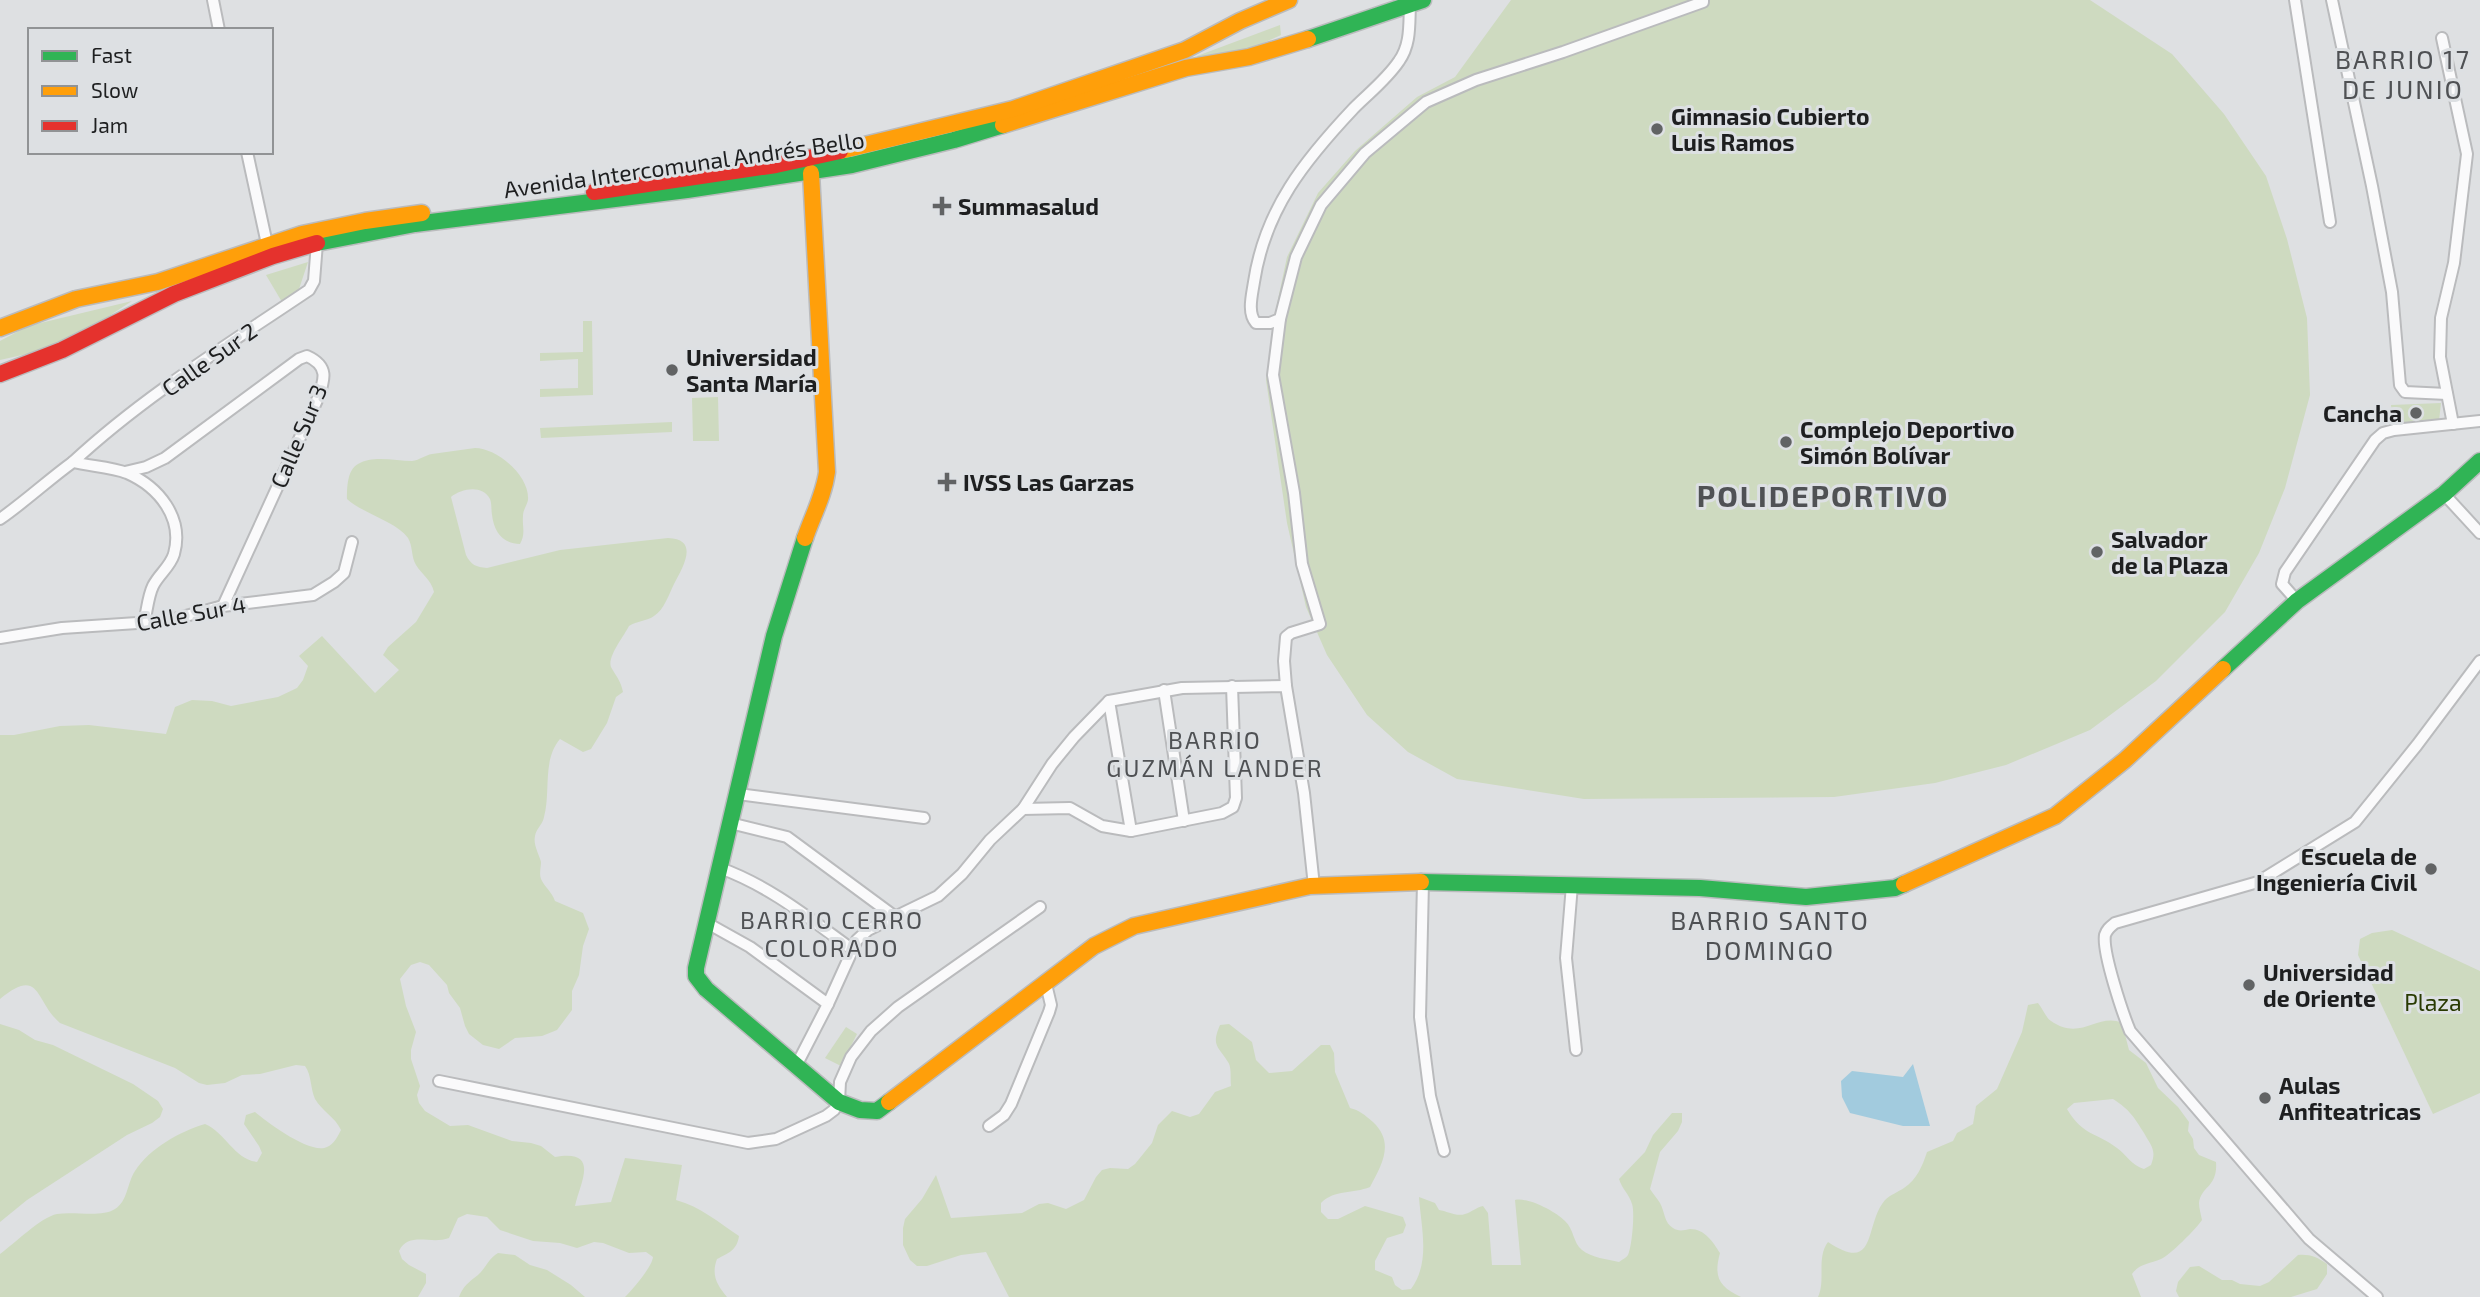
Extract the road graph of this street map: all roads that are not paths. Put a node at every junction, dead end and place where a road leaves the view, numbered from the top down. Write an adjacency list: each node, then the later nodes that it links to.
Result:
1 (213, 0): 7 (street)
2 (1289, 0): 13 (street, Avenida Intercomunal Andrés Bello)
3 (1703, 0): 14 (street)
4 (2295, 0): 11 (street)
5 (2332, 0): 17 (street)
6 (1416, 2): 10 (street, Avenida Intercomunal Andrés Bello); 14 (street)
7 (219, 28)
8 (2442, 38): 17 (street)
9 (247, 154): 13 (street)
10 (811, 173): 12 (street, Avenida Intercomunal Andrés Bello); 36 (street)
11 (2330, 222)
12 (317, 243): 16 (street, Avenida Intercomunal Andrés Bello); 21 (street, Calle Sur 2)
13 (267, 244): 15 (street, Avenida Intercomunal Andrés Bello)
14 (1280, 319): 33 (street)
15 (0, 328)
16 (0, 374)
17 (2446, 394): 19 (street)
18 (2480, 421): 19 (street)
19 (2453, 424): 27 (street)
20 (2480, 461): 23 (street)
21 (73, 462): 22 (street); 24 (street, Calle Sur 2)
22 (125, 472): 28 (street, Calle Sur 3); 29 (street)
23 (2444, 494): 25 (street); 27 (street)
24 (0, 519)
25 (2480, 533)
26 (352, 542): 28 (street, Calle Sur 4)
27 (2297, 601): 44 (street)
28 (223, 606): 29 (street, Calle Sur 4)
29 (144, 623): 30 (street, Calle Sur 4)
30 (0, 638)
31 (2480, 661): 58 (street)
32 (1232, 686): 33 (street); 34 (street); 39 (street)
33 (1286, 686): 45 (street)
34 (1164, 690): 35 (street); 39 (street)
35 (1109, 701): 37 (street); 41 (street)
36 (738, 793): 38 (street); 40 (street)
37 (1023, 809): 41 (street); 47 (street)
38 (924, 818)
39 (1184, 821): 41 (street)
40 (730, 823): 42 (street); 47 (street)
41 (1131, 831)
42 (720, 868): 48 (street); 49 (street)
43 (1423, 882): 44 (street); 45 (street); 57 (street)
44 (1572, 885): 52 (street)
45 (1314, 886): 50 (street)
46 (1041, 907): 55 (street)
47 (894, 916): 49 (street)
48 (707, 923): 51 (street); 53 (street)
49 (853, 950): 51 (street)
50 (1046, 984): 55 (street); 56 (street)
51 (828, 1004): 53 (street)
52 (1576, 1050)
53 (796, 1066): 55 (street)
54 (439, 1081): 55 (street)
55 (839, 1102)
56 (989, 1126)
57 (1444, 1151)
58 (2377, 1297)

